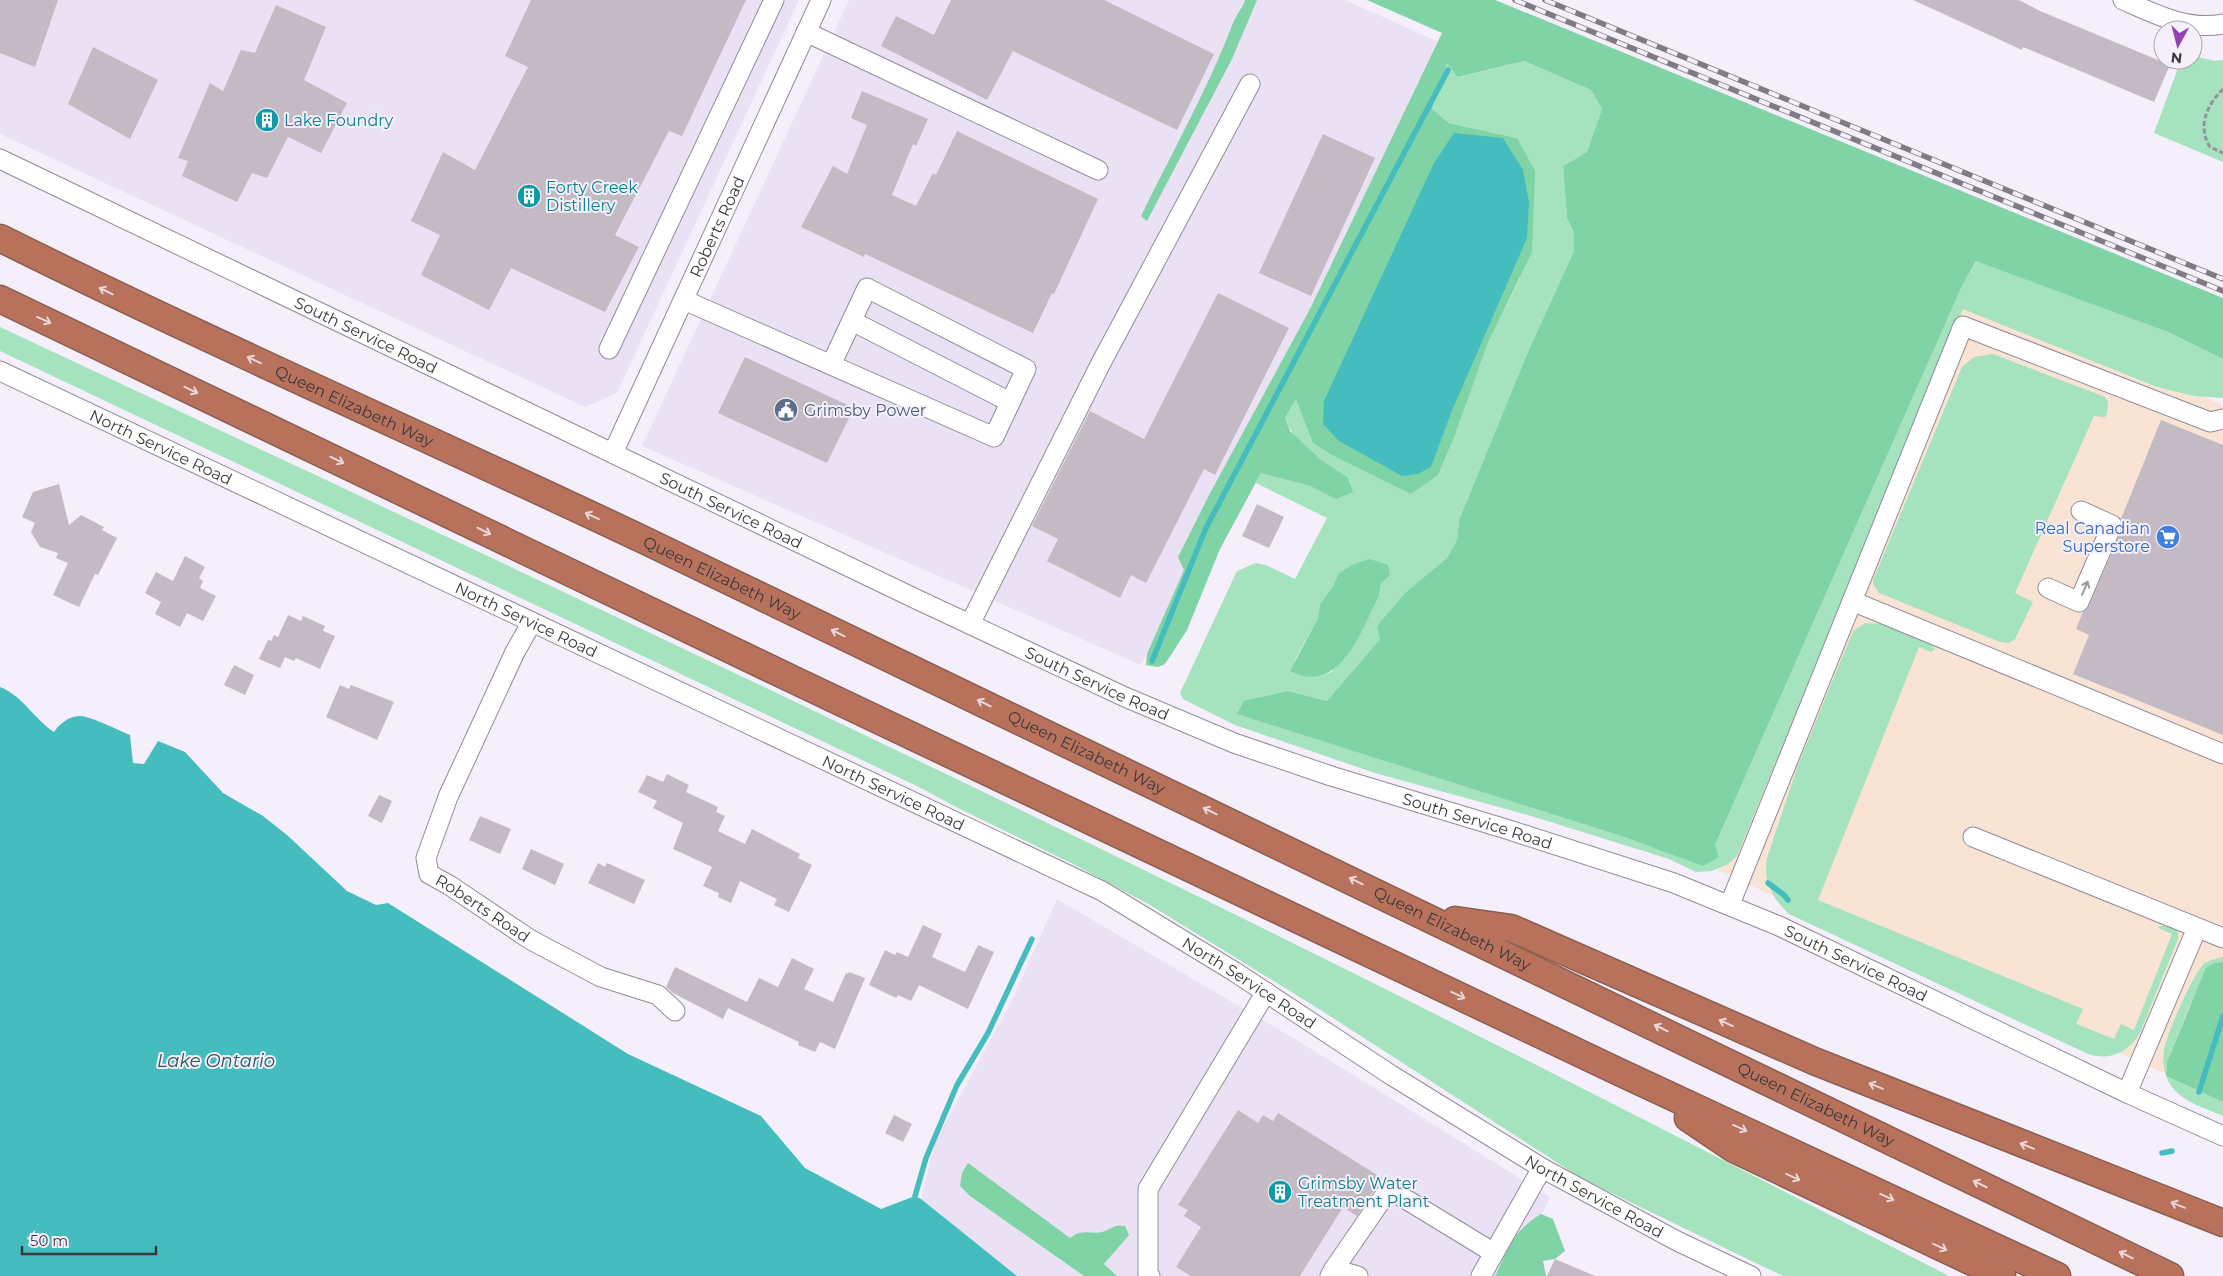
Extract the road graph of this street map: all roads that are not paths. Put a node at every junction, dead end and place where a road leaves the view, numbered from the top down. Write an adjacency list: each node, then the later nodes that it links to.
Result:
1 (774, 0): 13 (street)
2 (821, 0): 5 (street, Roberts Road)
3 (2123, 0): 4 (street)
4 (2223, 24)
5 (806, 32): 8 (street); 11 (street, Roberts Road)
6 (1250, 84): 23 (street)
7 (0, 159): 18 (street, South Service Road)
8 (1098, 170)
9 (0, 238): 27 (highway, Queen Elizabeth Way, one-way to 9)
10 (0, 299): 32 (highway, one-way to 32)
11 (684, 300): 14 (street); 18 (street, Roberts Road)
12 (852, 321): 14 (street); 16 (street); 16 (street)
13 (609, 349)
14 (832, 365): 16 (street)
15 (0, 371): 22 (street, North Service Road)
16 (1010, 402)
17 (2223, 419): 21 (street)
18 (613, 453): 23 (street, South Service Road)
19 (2081, 511): 20 (street, one-way to 19)
20 (2048, 588)
21 (1852, 601): 24 (street); 26 (street)
22 (532, 622): 30 (street, North Service Road); 31 (street, Roberts Road)
23 (970, 624): 26 (street, South Service Road)
24 (2223, 754)
25 (1973, 837): 28 (street)
26 (1730, 904): 33 (street, South Service Road)
27 (1432, 917): 36 (highway, one-way to 27); 45 (highway, Queen Elizabeth Way, one-way to 27)
28 (2197, 928): 29 (street); 33 (street)
29 (2223, 938)
30 (1266, 992): 35 (street, North Service Road); 39 (street)
31 (675, 1011)
32 (1617, 1071): 43 (highway, one-way to 43); 44 (highway, one-way to 44)
33 (2127, 1093): 34 (street, South Service Road)
34 (2223, 1136)
35 (1542, 1168): 37 (street); 42 (street, North Service Road)
36 (2223, 1223)
37 (1494, 1253): 38 (street); 41 (street)
38 (1332, 1272): 40 (street)
39 (1150, 1276)
40 (1358, 1276)
41 (1481, 1276)
42 (1751, 1276)
43 (2002, 1276)
44 (2057, 1276)
45 (2170, 1276)

